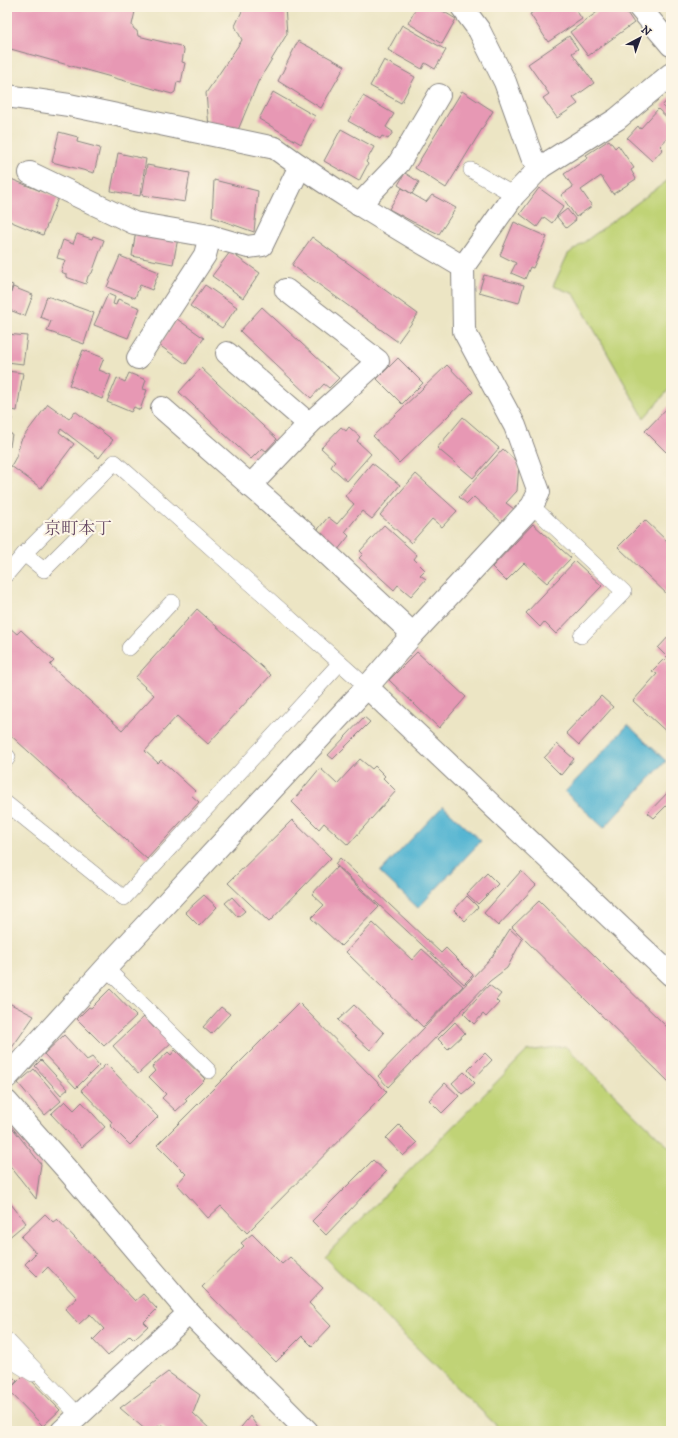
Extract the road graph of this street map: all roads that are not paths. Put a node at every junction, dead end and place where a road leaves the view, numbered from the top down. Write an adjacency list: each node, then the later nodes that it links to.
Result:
1 (462, 7): 8 (street)
2 (639, 7): 3 (street)
3 (671, 45)
4 (671, 74): 8 (street)
5 (439, 95): 12 (street)
6 (7, 96): 7 (street)
7 (300, 166): 12 (street); 13 (street)
8 (540, 167): 11 (street)
9 (471, 170): 11 (lane)
10 (30, 173): 13 (street)
11 (514, 195): 14 (street)
12 (360, 205): 14 (street)
13 (210, 236): 17 (street)
14 (463, 267): 21 (street)
15 (286, 290): 19 (street)
16 (227, 353): 19 (street)
17 (138, 358)
18 (162, 408): 20 (street)
19 (309, 424): 20 (street)
20 (250, 486): 26 (street)
21 (532, 506): 26 (street); 27 (lane)
22 (88, 526): 23 (lane)
23 (24, 554): 24 (lane); 29 (lane)
24 (7, 574)
25 (172, 602): 28 (lane)
26 (413, 634): 30 (street)
27 (581, 636)
28 (129, 648)
29 (340, 663): 30 (lane); 33 (lane)
30 (367, 687): 34 (street); 35 (street)
31 (7, 756): 32 (lane)
32 (7, 759)
33 (7, 804)
34 (106, 968): 36 (lane); 37 (street)
35 (671, 975)
36 (209, 1071)
37 (7, 1077)
38 (7, 1102): 39 (street)
39 (189, 1313): 43 (street); 45 (street)
40 (7, 1340): 42 (lane)
41 (7, 1358): 42 (lane)
42 (46, 1382): 43 (lane)
43 (79, 1416): 44 (street)
44 (62, 1431)
45 (307, 1431)

